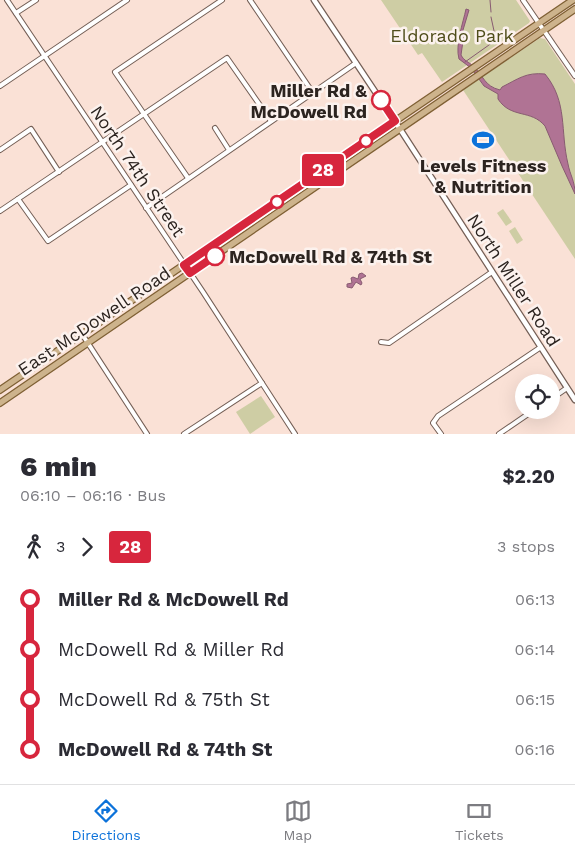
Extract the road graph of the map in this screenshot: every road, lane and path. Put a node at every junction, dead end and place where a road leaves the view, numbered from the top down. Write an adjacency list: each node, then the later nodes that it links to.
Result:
1 (7, 0): 10 (street, North 74th Street)
2 (36, 0): 10 (street)
3 (127, 0): 13 (street)
4 (222, 0): 18 (street)
5 (250, 0): 17 (street)
6 (314, 0): 14 (street, North Miller Road)
7 (522, 0): 11 (street)
8 (573, 0): 11 (main road, East McDowell Road)
9 (575, 9): 12 (main road, East McDowell Road)
10 (16, 14): 13 (street, North 74th Street)
11 (538, 24): 12 (street); 20 (main road, East McDowell Road)
12 (544, 31): 15 (street); 22 (main road, East McDowell Road)
13 (44, 56): 16 (street); 23 (street, North 74th Street)
14 (356, 63): 17 (street); 20 (street, North Miller Road)
15 (575, 76)
16 (0, 86)
17 (312, 93): 19 (street)
18 (144, 114): 19 (street); 23 (street); 27 (street)
19 (271, 121): 25 (street)
20 (395, 121): 22 (street, North Miller Road); 32 (main road, East McDowell Road)
21 (215, 128): 25 (street)
22 (400, 129): 33 (street, North Miller Road); 34 (main road, East McDowell Road)
23 (102, 143): 26 (street); 28 (street, North 74th Street)
24 (0, 150): 26 (street)
25 (229, 150): 27 (street)
26 (60, 172): 29 (street)
27 (188, 178): 30 (street)
28 (131, 185): 29 (street); 30 (street, North 74th Street)
29 (18, 199): 31 (street)
30 (146, 208): 32 (street, North 74th Street)
31 (0, 211)
32 (184, 265): 34 (street, North 74th Street); 35 (main road, East McDowell Road)
33 (492, 272): 36 (street); 38 (street, North Miller Road)
34 (190, 273): 37 (main road, East McDowell Road); 39 (street, North 74th Street)
35 (82, 334): 37 (street); 41 (main road, East McDowell Road)
36 (381, 342)
37 (88, 344): 44 (main road, East McDowell Road); 46 (street)
38 (541, 347): 40 (street, North Miller Road); 49 (street)
39 (262, 383): 47 (street); 48 (street, North 74th Street)
40 (567, 388): 42 (street); 43 (street, North Miller Road)
41 (0, 390)
42 (560, 392)
43 (575, 400)
44 (0, 403)
45 (521, 419): 50 (street)
46 (147, 434)
47 (184, 434)
48 (295, 434)
49 (441, 434)
50 (500, 434)

